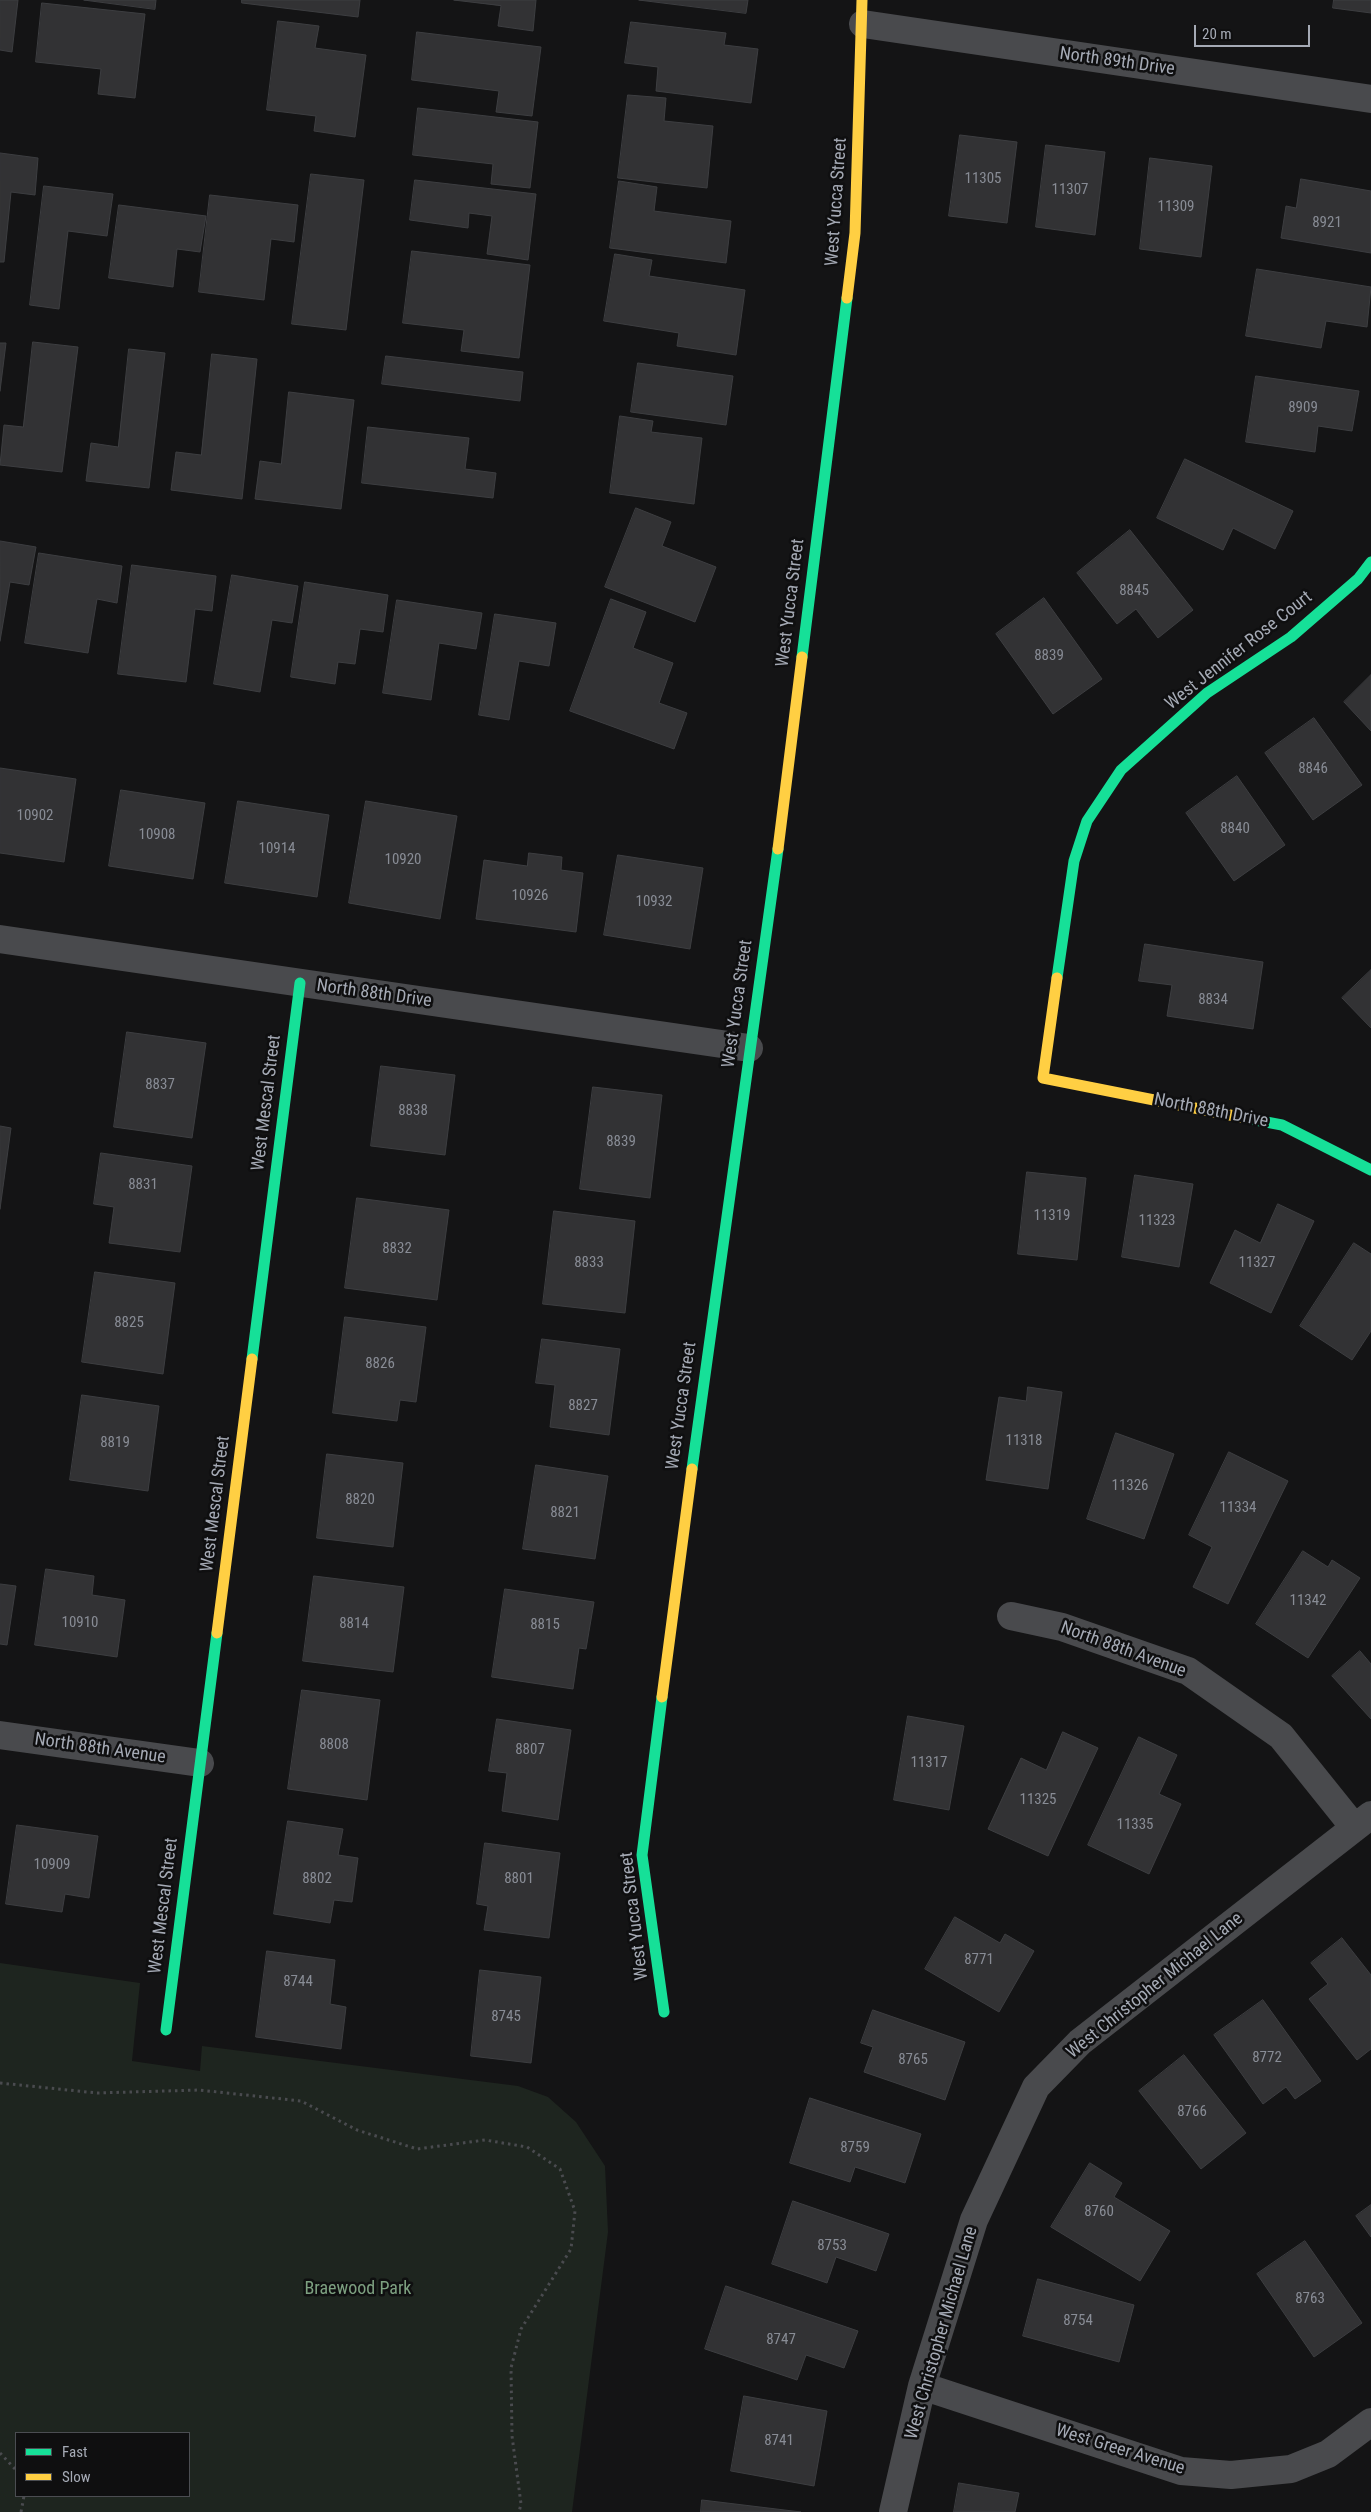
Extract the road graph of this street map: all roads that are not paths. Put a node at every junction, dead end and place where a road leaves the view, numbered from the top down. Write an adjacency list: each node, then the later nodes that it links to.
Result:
1 (863, 12): 2 (street, North 89th Drive); 6 (street, West Yucca Street)
2 (1371, 100)
3 (1371, 562): 7 (street, West Jennifer Rose Court)
4 (0, 939): 5 (street, North 88th Drive)
5 (300, 983): 6 (street, North 88th Drive); 11 (street, West Mescal Street)
6 (749, 1048): 13 (street, West Yucca Street)
7 (1043, 1078): 8 (street, North 88th Drive)
8 (1371, 1170)
9 (1011, 1616): 12 (street, North 88th Avenue)
10 (0, 1735): 11 (street, North 88th Avenue)
11 (200, 1764): 14 (street, West Mescal Street)
12 (1363, 1821): 15 (street, West Christopher Michael Lane)
13 (664, 2012)
14 (166, 2030)
15 (922, 2386): 16 (street, West Greer Avenue); 17 (street, West Christopher Michael Lane)
16 (1371, 2422)
17 (893, 2512)

